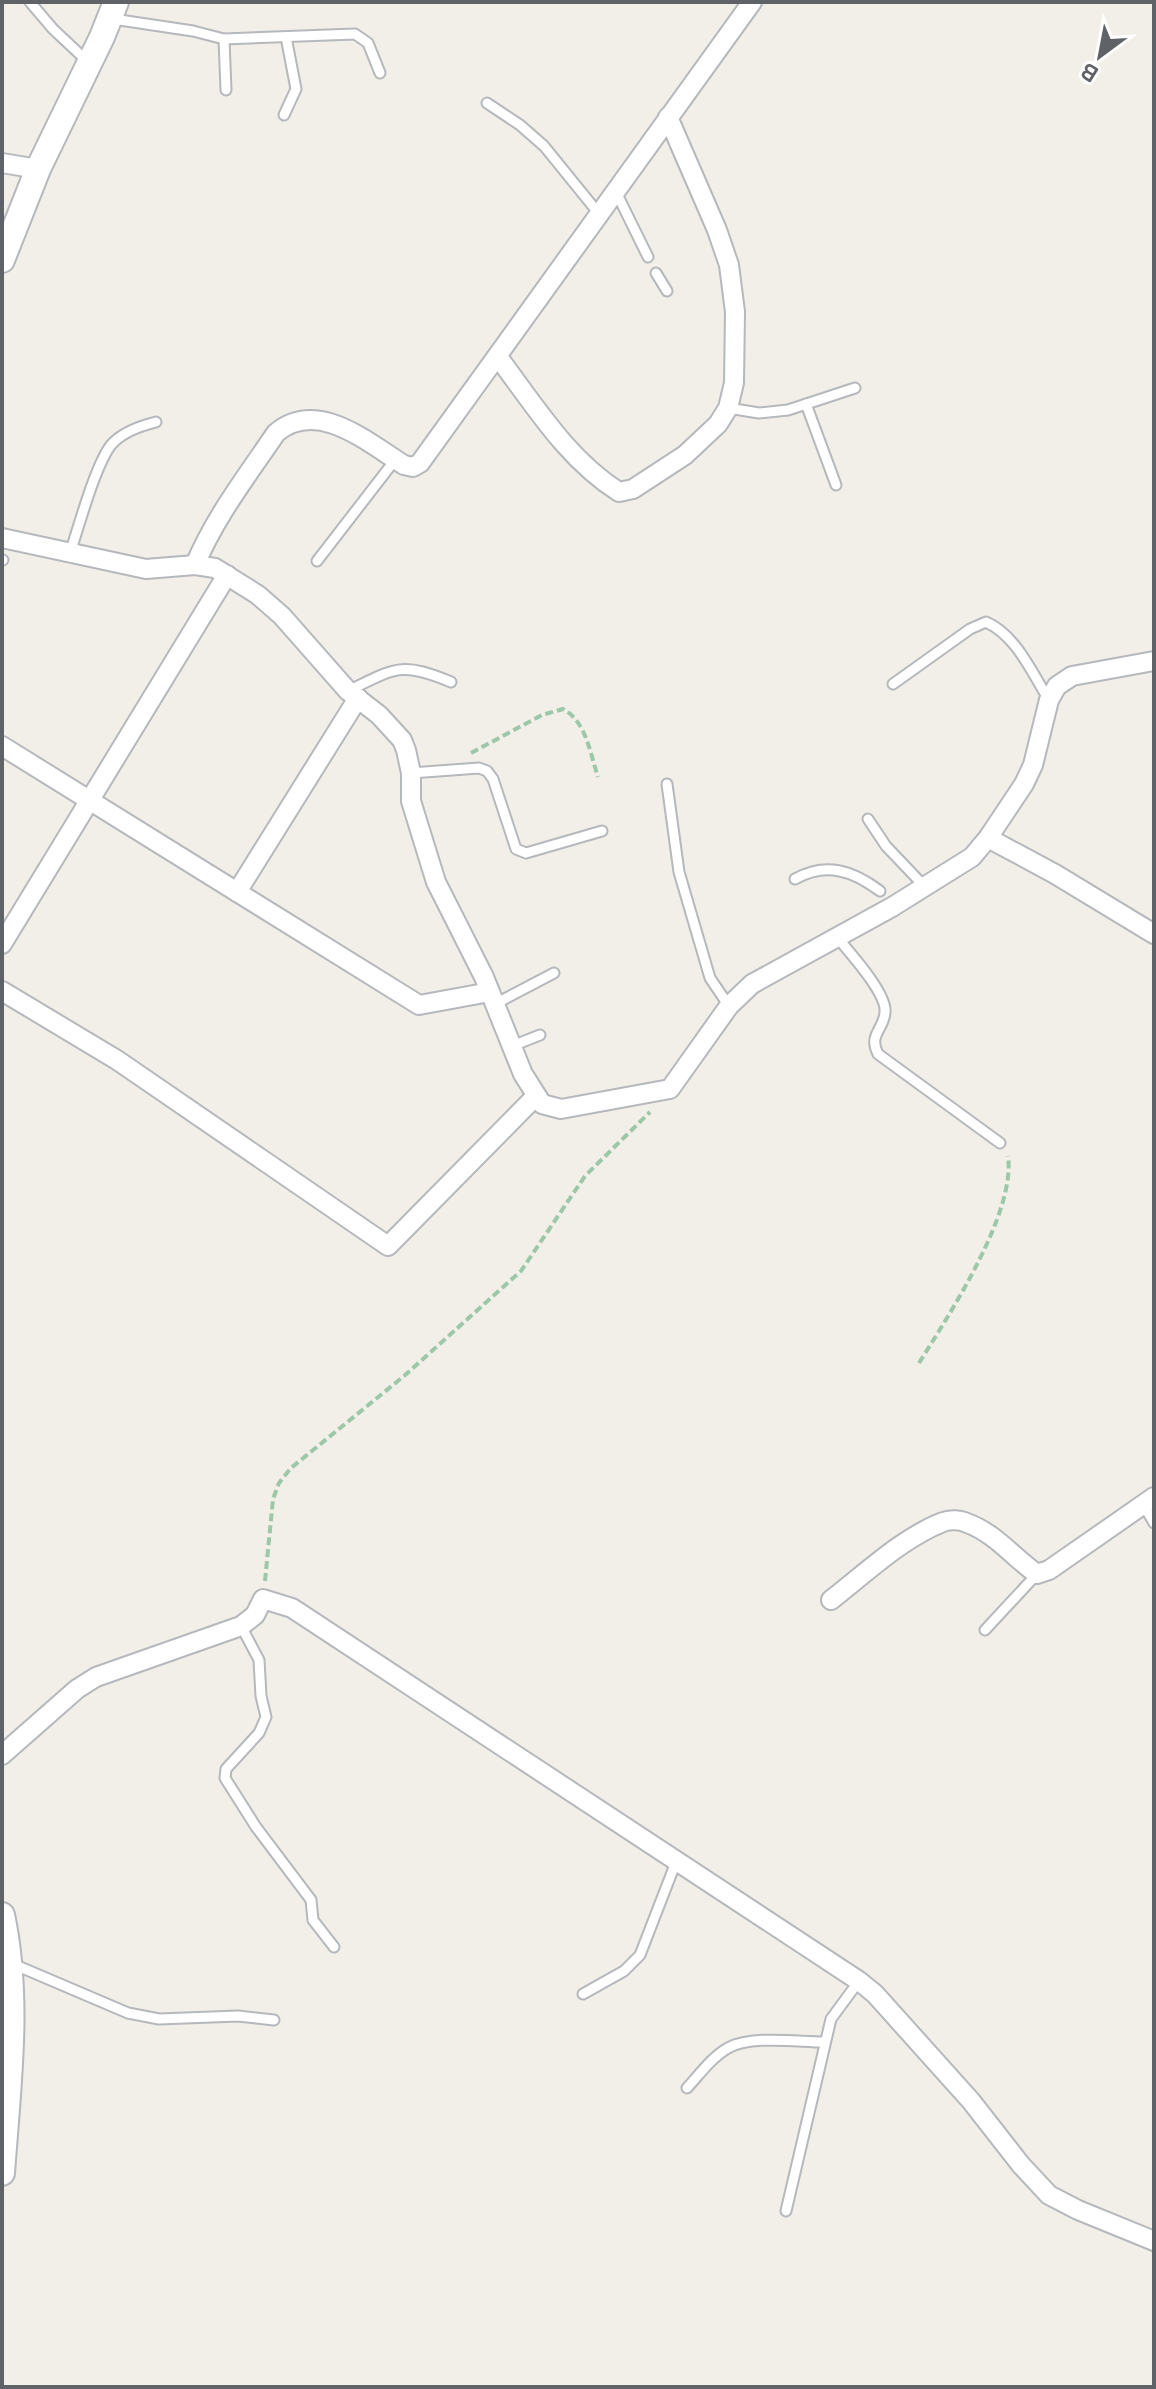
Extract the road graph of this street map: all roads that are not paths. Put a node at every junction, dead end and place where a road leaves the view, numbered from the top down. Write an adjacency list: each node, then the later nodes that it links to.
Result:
1 (30, 2): 6 (lane)
2 (752, 2): 11 (street)
3 (112, 10): 5 (lane); 6 (street)
4 (286, 37): 5 (lane); 7 (lane); 10 (lane)
5 (224, 39): 8 (lane)
6 (90, 63): 13 (street)
7 (380, 73)
8 (226, 90)
9 (487, 103): 15 (lane)
10 (284, 115)
11 (668, 117): 14 (street); 23 (street)
12 (2, 163): 13 (street)
13 (38, 169): 17 (street)
14 (616, 192): 15 (street); 16 (lane)
15 (600, 215): 20 (street)
16 (648, 257)
17 (2, 260)
18 (656, 273): 19 (lane)
19 (667, 291)
20 (498, 357): 23 (street); 25 (street)
21 (855, 388): 22 (lane)
22 (806, 404): 23 (lane); 26 (lane)
23 (728, 408)
24 (156, 422): 28 (lane)
25 (395, 460): 29 (lane); 30 (street)
26 (836, 485)
27 (2, 538): 28 (street)
28 (70, 553): 30 (street)
29 (317, 561)
30 (195, 565): 31 (street)
31 (227, 575): 35 (street); 40 (street)
32 (1154, 661): 36 (street)
33 (451, 682): 35 (lane)
34 (893, 684): 36 (lane)
35 (353, 694): 38 (street); 47 (street)
36 (1049, 700): 43 (street)
37 (2, 746): 40 (street)
38 (411, 773): 42 (lane); 53 (street)
39 (667, 784): 54 (lane)
40 (90, 801): 47 (street); 50 (street)
41 (868, 819): 45 (lane)
42 (602, 831)
43 (988, 838): 45 (street); 48 (street)
44 (795, 879): 46 (lane)
45 (925, 887): 49 (street)
46 (880, 891)
47 (237, 892): 53 (street)
48 (1154, 934)
49 (837, 937): 54 (street); 58 (lane)
50 (2, 944)
51 (554, 973): 53 (lane)
52 (2, 991): 57 (street)
53 (493, 998): 56 (street)
54 (729, 1006): 57 (street)
55 (540, 1035): 56 (lane)
56 (512, 1046): 57 (street)
57 (536, 1096)
58 (1000, 1143)
59 (1149, 1501): 60 (lane); 61 (street)
60 (1154, 1523)
61 (1037, 1574): 62 (street); 64 (lane)
62 (831, 1600)
63 (241, 1626): 65 (street); 66 (street); 68 (lane)
64 (985, 1630)
65 (2, 1755)
66 (676, 1862): 70 (street); 71 (lane)
67 (2, 1915): 69 (street)
68 (334, 1947)
69 (11, 1963): 72 (lane); 75 (street)
70 (859, 1981): 73 (lane); 77 (street)
71 (583, 1994)
72 (274, 2020)
73 (824, 2042): 74 (lane); 76 (lane)
74 (687, 2088)
75 (2, 2173)
76 (786, 2211)
77 (1154, 2241)

